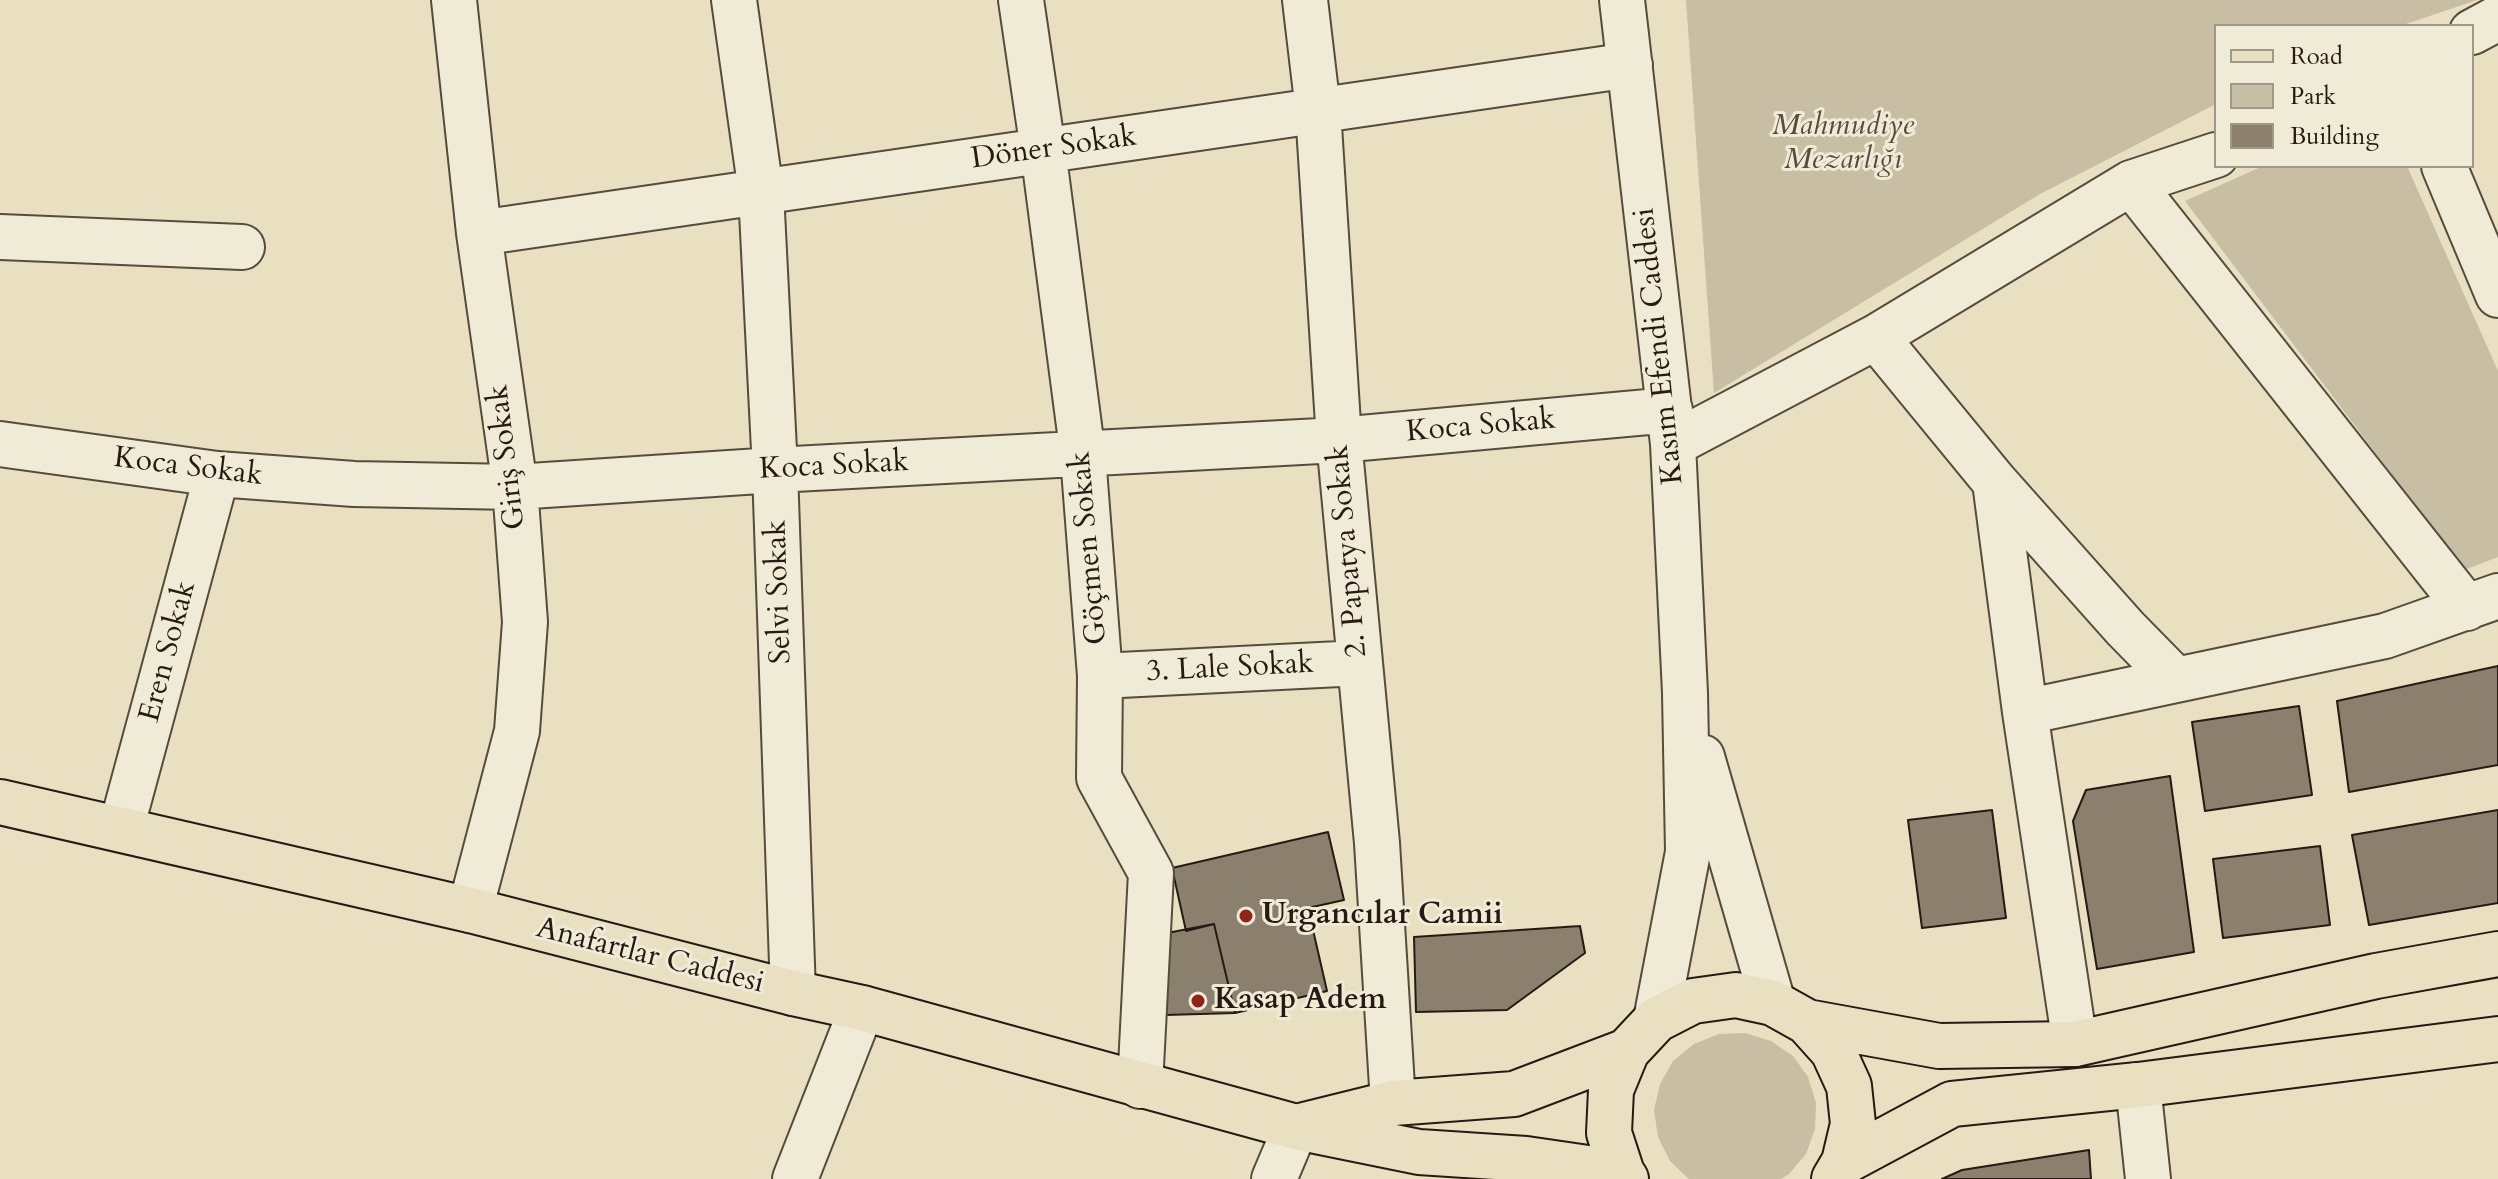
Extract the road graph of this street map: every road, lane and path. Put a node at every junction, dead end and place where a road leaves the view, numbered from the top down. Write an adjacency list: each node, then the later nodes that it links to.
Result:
1 (454, 0): 15 (street, Giriş Sokak)
2 (734, 0): 14 (street, Selvi Sokak)
3 (1021, 0): 10 (street, Göçmen Sokak)
4 (1305, 0): 9 (street, 2. Papatya Sokak)
5 (1622, 0): 8 (street, Kasım Efendi Caddesi)
6 (2498, 18): 7 (street)
7 (2474, 31)
8 (1630, 65): 9 (street, Döner Sokak); 20 (street, Kasım Efendi Caddesi)
9 (1318, 110): 10 (street, Döner Sokak); 21 (street, 2. Papatya Sokak)
10 (1043, 150): 14 (street, Döner Sokak); 23 (street, Göçmen Sokak)
11 (2214, 156): 13 (street)
12 (2445, 168): 18 (street)
13 (2131, 183): 19 (street); 28 (street)
14 (761, 192): 15 (street, Döner Sokak); 24 (street, Selvi Sokak)
15 (479, 233): 27 (street, Giriş Sokak)
16 (0, 237): 17 (street)
17 (242, 247)
18 (2498, 295)
19 (1876, 337): 20 (street); 26 (street)
20 (1671, 427): 21 (street, Koca Sokak); 32 (street, Kasım Efendi Caddesi)
21 (1339, 440): 23 (street, Koca Sokak); 29 (street, 2. Papatya Sokak)
22 (0, 444): 25 (street, Koca Sokak)
23 (1083, 456): 24 (street, Koca Sokak); 30 (street, Göçmen Sokak)
24 (775, 470): 27 (street, Koca Sokak); 38 (street, Selvi Sokak)
25 (217, 474): 27 (street, Koca Sokak); 35 (street, Eren Sokak)
26 (1995, 482): 31 (street); 33 (street)
27 (515, 487): 36 (street, Giriş Sokak)
28 (2483, 602): 31 (street)
29 (1360, 663): 30 (street, 3. Lale Sokak); 46 (street, 2. Papatya Sokak)
30 (1100, 676): 45 (street, Göçmen Sokak)
31 (2176, 680): 33 (street)
32 (1685, 693): 40 (street, Kasım Efendi Caddesi); 41 (street, Kasım Efendi Caddesi)
33 (2025, 712): 43 (street)
34 (0, 802): 35 (main road, Anafartlar Caddesi)
35 (121, 829): 36 (main road, Anafartlar Caddesi)
36 (470, 910): 38 (main road, Anafartlar Caddesi)
37 (2498, 954): 43 (main road)
38 (793, 993): 39 (main road, Anafartlar Caddesi)
39 (862, 1008): 45 (main road, Anafartlar Caddesi); 51 (street)
40 (1790, 1012): 41 (main road); 43 (main road); 49 (main road)
41 (1641, 1036): 46 (main road); 50 (main road)
42 (2498, 1039): 44 (main road)
43 (2075, 1044)
44 (2138, 1085): 49 (main road); 53 (street)
45 (1140, 1086): 47 (main road, Anafartlar Caddesi)
46 (1393, 1103): 47 (main road)
47 (1296, 1127): 48 (main road, Anafartlar Caddesi); 52 (street)
48 (1521, 1169): 50 (main road, Anafartlar Caddesi)
49 (1839, 1171)
50 (1624, 1176)
51 (795, 1179)
52 (1274, 1179)
53 (2148, 1179)

